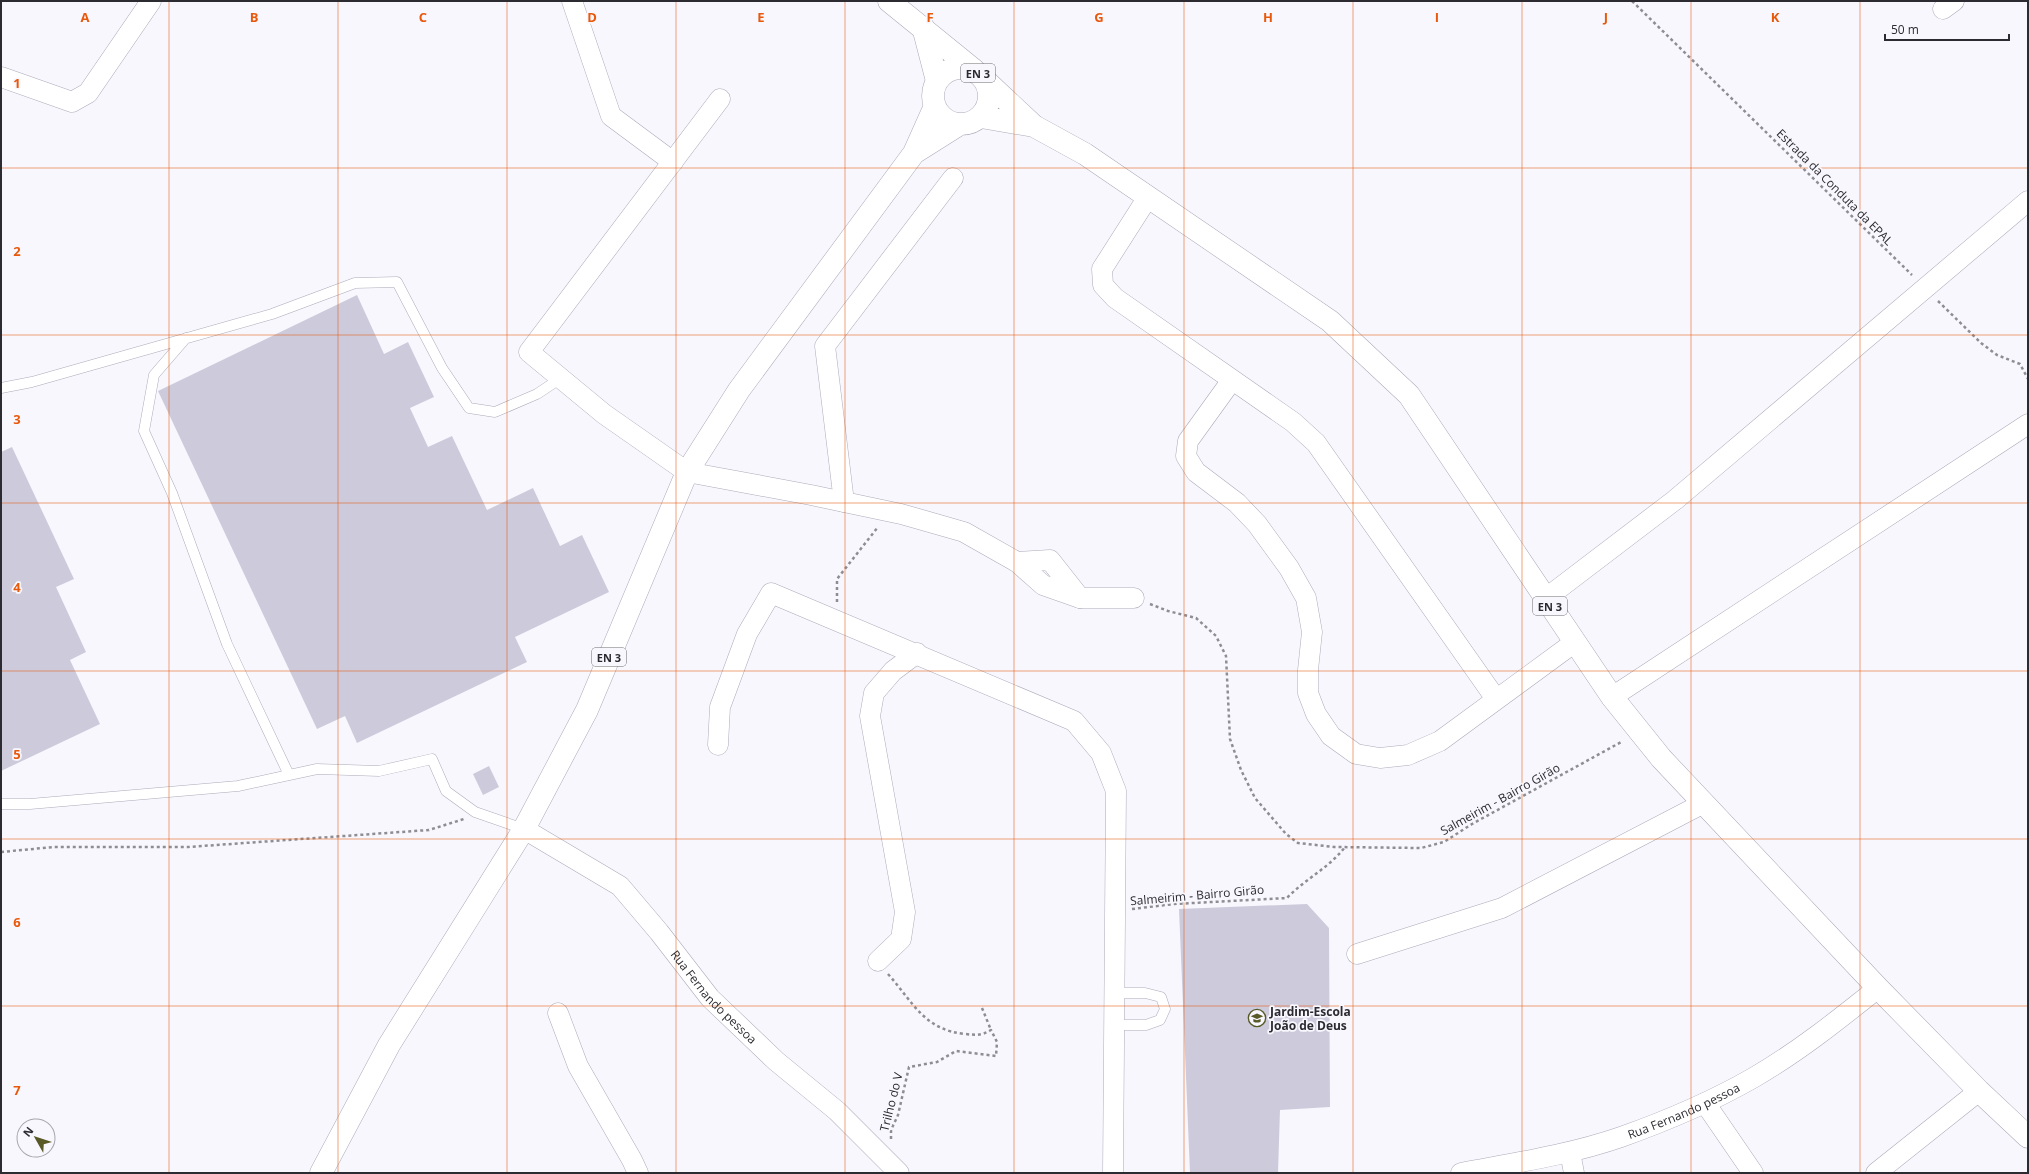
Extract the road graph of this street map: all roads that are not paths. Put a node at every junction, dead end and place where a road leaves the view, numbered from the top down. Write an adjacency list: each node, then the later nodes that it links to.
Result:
1 (151, 1): 6 (street)
2 (572, 1): 14 (street)
3 (888, 1): 4 (main road, EN 3)
4 (923, 27): 5 (main road, EN 3); 7 (main road, EN 3)
5 (980, 76): 7 (main road, EN 3); 10 (main road, EN 3); 12 (main road, EN 3)
6 (1, 77)
7 (937, 82): 9 (main road, EN 3)
8 (720, 99): 14 (street)
9 (935, 106): 11 (main road); 13 (main road, EN 3)
10 (981, 117): 11 (main road, EN 3); 12 (main road, EN 3)
11 (960, 124): 13 (main road, EN 3)
12 (1034, 126): 16 (main road, EN 3)
13 (914, 153): 23 (main road, EN 3)
14 (673, 162): 19 (street)
15 (953, 178): 24 (street)
16 (1148, 197): 20 (street); 26 (main road, EN 3)
17 (2028, 201): 26 (street)
18 (186, 338): 19 (lane); 21 (lane); 32 (lane)
19 (561, 378): 23 (street)
20 (1232, 380): 30 (street); 30 (street)
21 (1, 388)
22 (2028, 424): 29 (street)
23 (687, 472): 24 (street); 35 (main road, EN 3)
24 (844, 502): 25 (street)
25 (1134, 598)
26 (1545, 599): 27 (main road, EN 3)
27 (1575, 642): 29 (main road, EN 3); 30 (street)
28 (917, 653): 31 (street); 37 (street); 39 (street)
29 (1612, 696): 34 (main road, EN 3)
30 (1496, 699)
31 (718, 745)
32 (289, 775): 33 (lane); 35 (lane)
33 (1, 804)
34 (1702, 804): 36 (street); 38 (main road, EN 3)
35 (524, 829): 46 (street, Rua Fernando pessoa); 47 (main road, EN 3)
36 (1357, 954)
37 (878, 961)
38 (1878, 988): 42 (main road, EN 3); 43 (street, Rua Fernando pessoa)
39 (1114, 994): 41 (street); 41 (lane)
40 (558, 1013): 48 (street)
41 (1114, 1025): 49 (street)
42 (1979, 1091): 44 (main road, EN 3); 53 (street)
43 (1705, 1103): 45 (street, Rua Fernando pessoa); 52 (street)
44 (2028, 1137)
45 (1570, 1152): 50 (street, Rua Fernando pessoa); 51 (street)
46 (895, 1169)
47 (321, 1173)
48 (638, 1173)
49 (1113, 1173)
50 (1461, 1173)
51 (1574, 1173)
52 (1753, 1173)
53 (1876, 1173)

